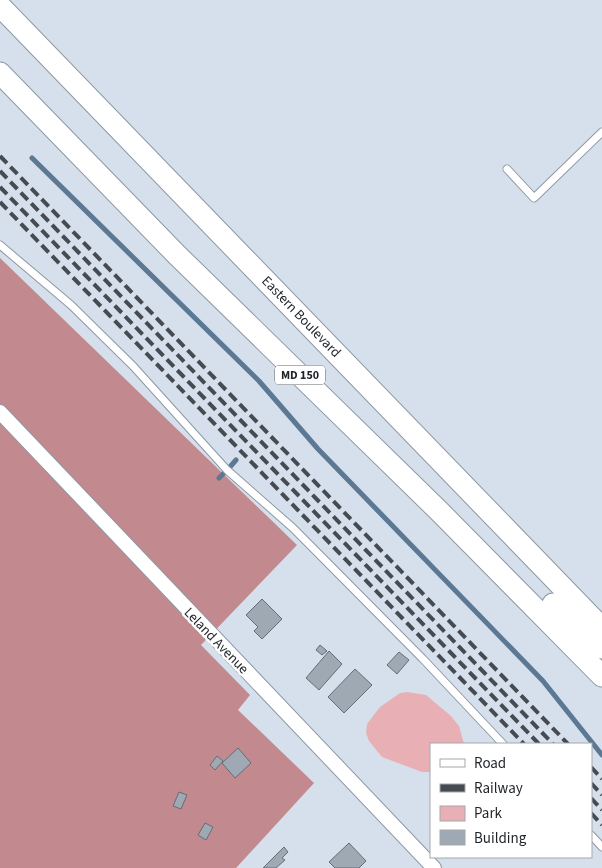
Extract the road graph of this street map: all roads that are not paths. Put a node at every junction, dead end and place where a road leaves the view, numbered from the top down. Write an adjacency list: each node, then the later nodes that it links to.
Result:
1 (8, 0): 3 (main road)
2 (0, 6): 3 (main road, Eastern Boulevard / MD 150)
3 (56, 64): 10 (main road, Eastern Boulevard / MD 150)
4 (0, 73): 9 (main road, MD 150)
5 (602, 132): 6 (lane)
6 (507, 169)
7 (0, 245): 13 (lane)
8 (0, 412): 16 (street, Leland Avenue)
9 (439, 511): 11 (main road); 12 (main road, MD 150)
10 (602, 628)
11 (602, 648)
12 (602, 676)
13 (503, 743)
14 (592, 836): 15 (lane)
15 (602, 847)
16 (434, 868)

